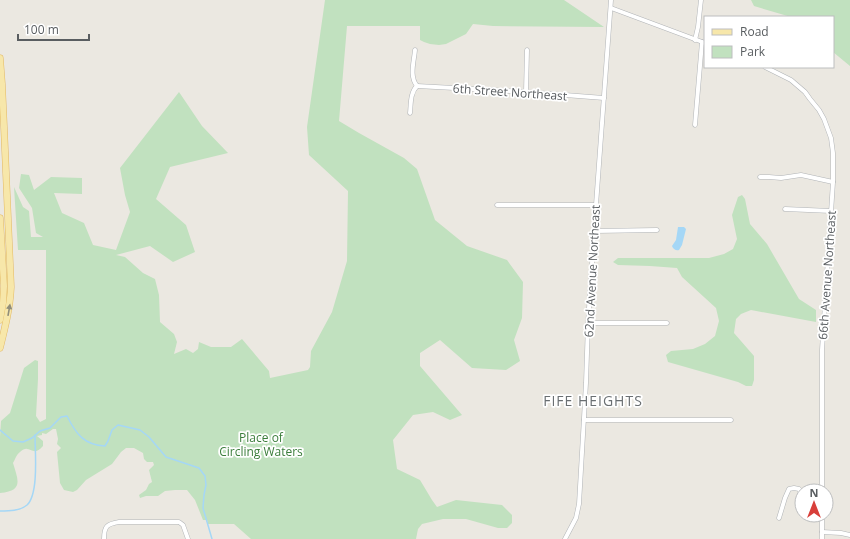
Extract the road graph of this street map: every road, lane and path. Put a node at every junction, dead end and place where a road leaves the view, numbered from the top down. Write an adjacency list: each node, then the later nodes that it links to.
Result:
1 (611, 0): 3 (street, 62nd Avenue Northeast)
2 (700, 0): 4 (street)
3 (611, 8): 4 (street); 12 (street, 62nd Avenue Northeast)
4 (695, 40): 5 (street)
5 (703, 43): 14 (street)
6 (415, 50): 10 (street)
7 (527, 50): 11 (street)
8 (0, 58): 27 (main road, one-way to 8)
9 (767, 68): 16 (street, 66th Avenue Northeast)
10 (417, 86): 11 (street, 6th Street Northeast); 13 (street)
11 (526, 92): 12 (street, 6th Street Northeast)
12 (604, 98): 18 (street, 62nd Avenue Northeast)
13 (410, 113)
14 (695, 125)
15 (760, 177): 16 (street)
16 (833, 182): 20 (street, 66th Avenue Northeast)
17 (497, 205): 18 (street)
18 (596, 205): 23 (street, 62nd Avenue Northeast)
19 (785, 210): 20 (street)
20 (830, 211): 30 (street, 66th Avenue Northeast)
21 (0, 218): 24 (main road)
22 (657, 230): 23 (street)
23 (595, 231): 25 (street, 62nd Avenue Northeast)
24 (0, 320)
25 (588, 323): 26 (street); 28 (street, 62nd Avenue Northeast)
26 (667, 323)
27 (0, 348)
28 (584, 420): 29 (street); 38 (street, 62nd Avenue Northeast)
29 (731, 420)
30 (822, 483)
31 (794, 488): 32 (street)
32 (779, 518)
33 (822, 523): 34 (street)
34 (822, 532): 35 (street); 39 (street)
35 (850, 535)
36 (104, 539): 37 (street)
37 (188, 539)
38 (565, 539)
39 (822, 539)

